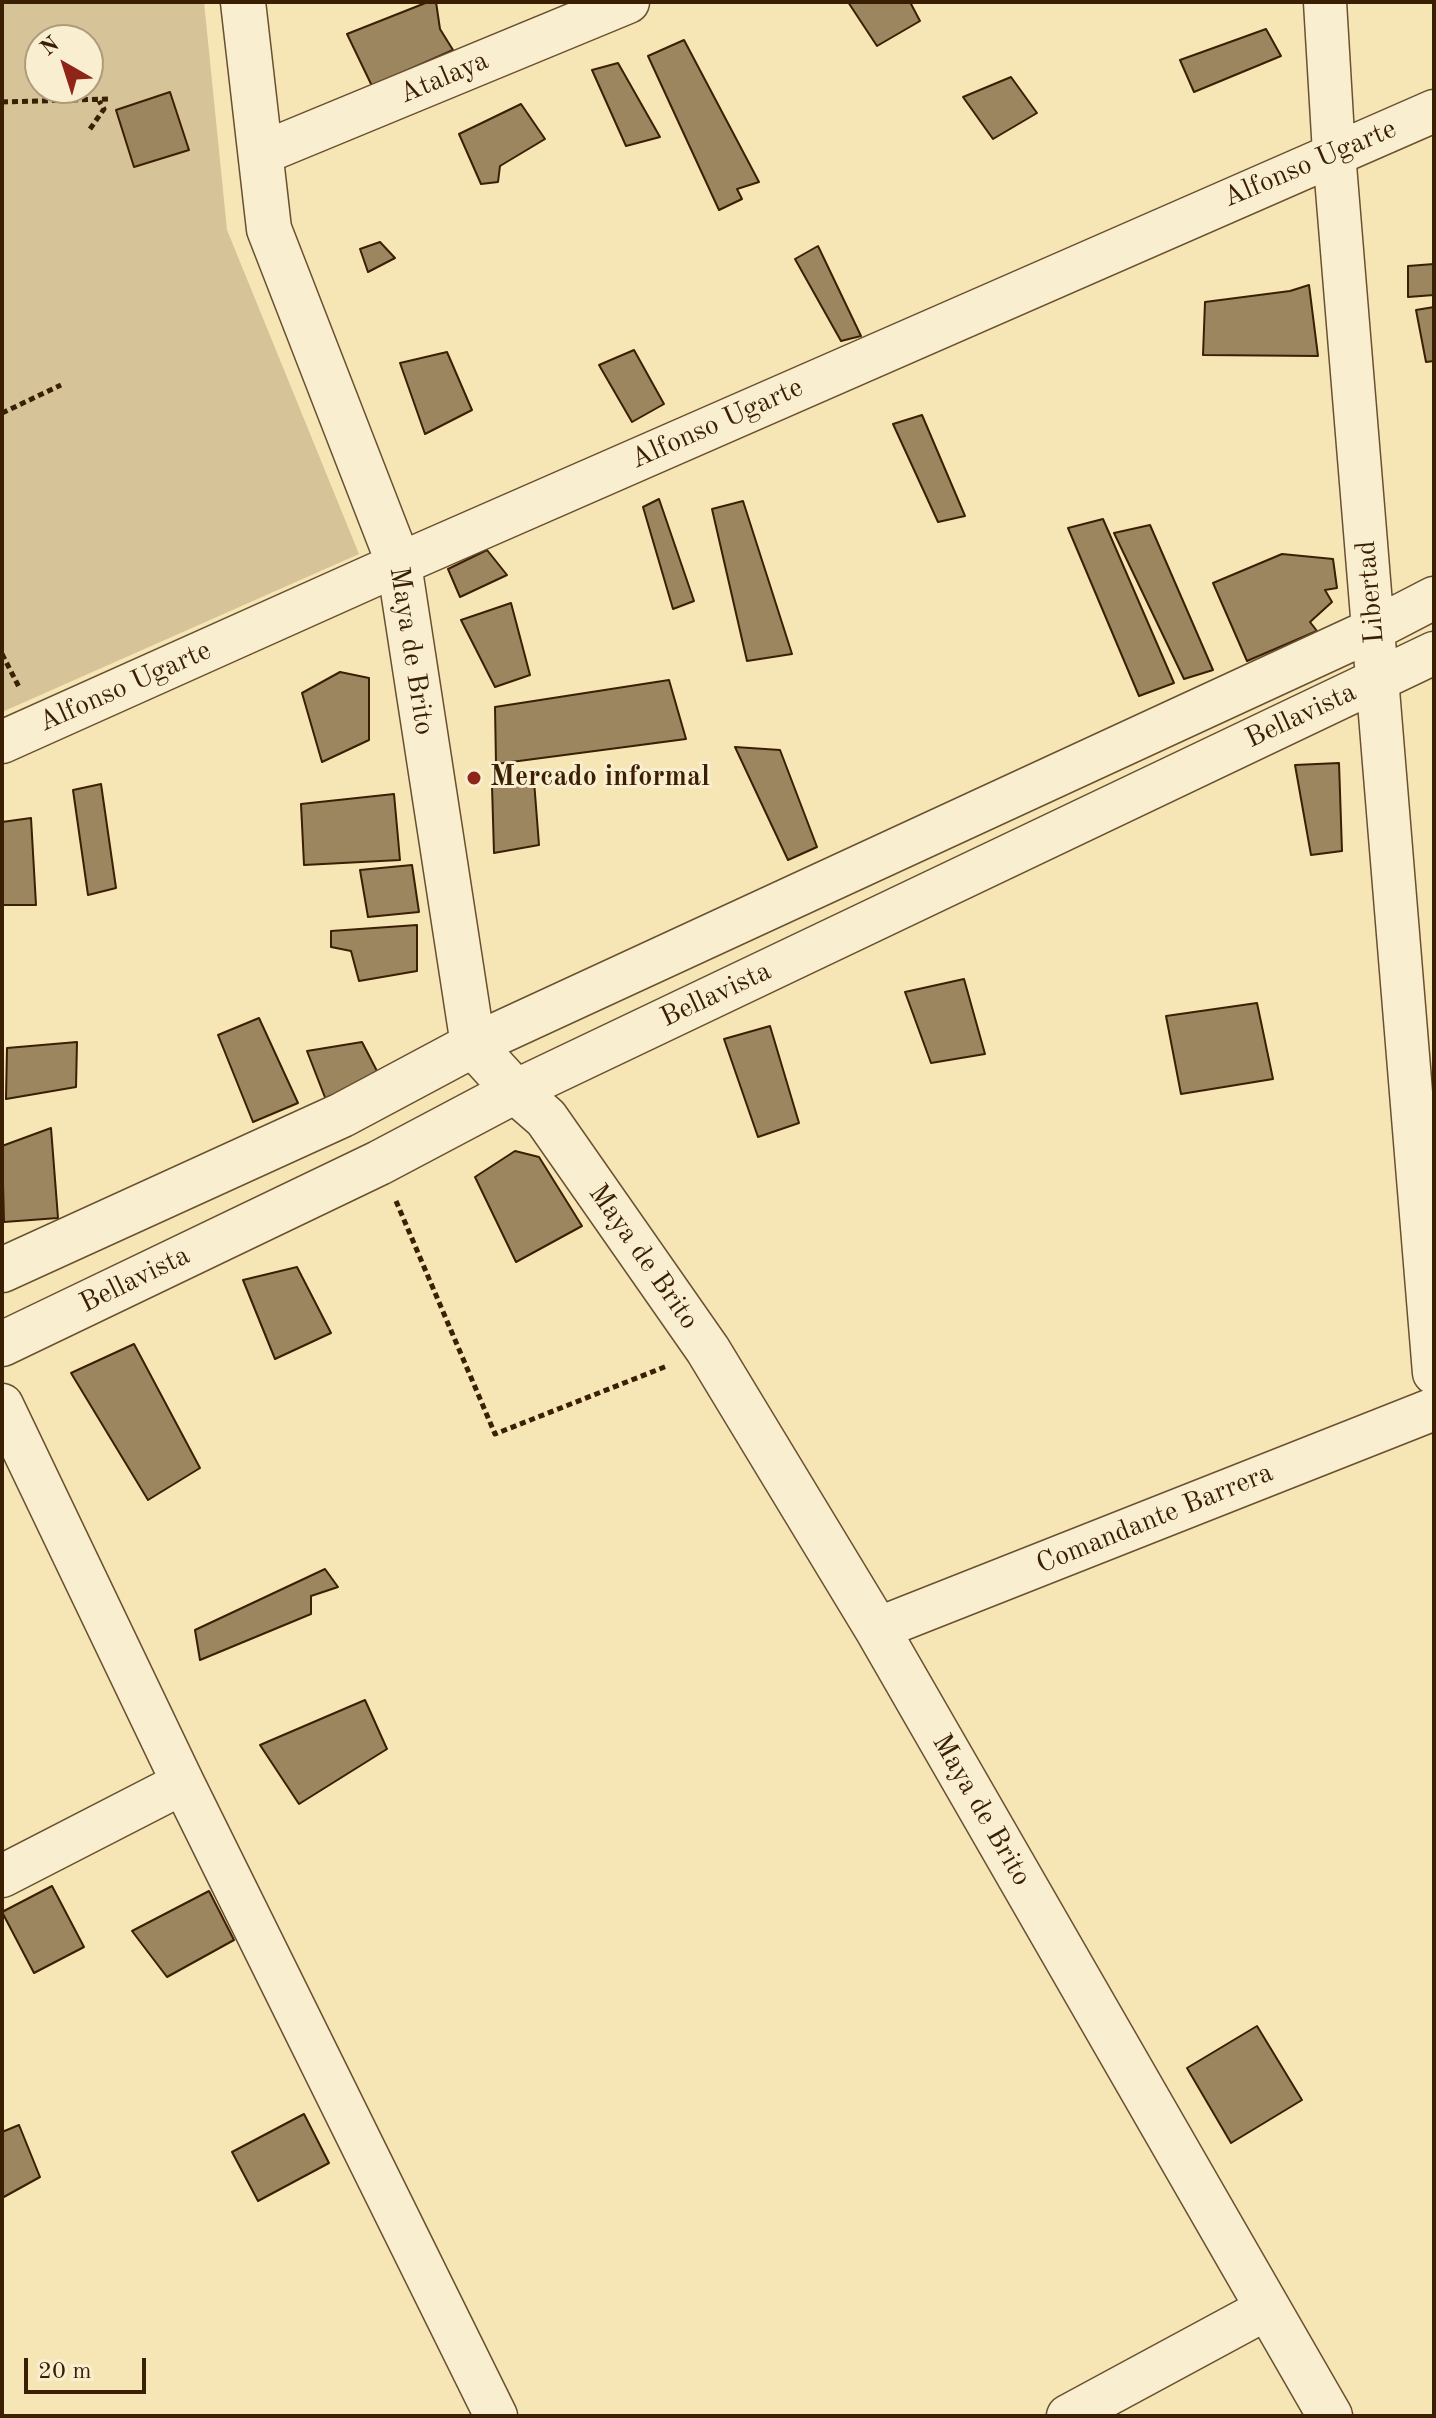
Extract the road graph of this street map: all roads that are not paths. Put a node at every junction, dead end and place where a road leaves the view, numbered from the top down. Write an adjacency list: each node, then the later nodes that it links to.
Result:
1 (243, 2): 6 (street, Maya de Brito)
2 (628, 2): 6 (street, Atalaya)
3 (1325, 2): 5 (street, Libertad)
4 (1434, 111): 5 (street, Alfonso Ugarte)
5 (1334, 153): 7 (street, Alfonso Ugarte); 9 (street, Libertad)
6 (260, 154): 7 (street, Maya de Brito)
7 (399, 564): 12 (street, Alfonso Ugarte); 13 (street, Maya de Brito)
8 (1434, 598): 9 (street, Bellavista)
9 (1374, 629): 11 (street, Libertad); 13 (street, Bellavista)
10 (1434, 653): 11 (street, Bellavista)
11 (1378, 680): 14 (street, Bellavista); 17 (street, Libertad)
12 (2, 742)
13 (473, 1045): 14 (street, Maya de Brito); 15 (street, Bellavista)
14 (515, 1091): 16 (street, Bellavista); 20 (street, Maya de Brito)
15 (2, 1270)
16 (2, 1344)
17 (1434, 1373)
18 (2, 1405): 21 (street)
19 (1434, 1409): 20 (street, Comandante Barrera)
20 (877, 1629): 23 (street, Maya de Brito)
21 (183, 1783): 22 (street); 24 (street)
22 (2, 1876)
23 (1268, 2308): 25 (street); 26 (street, Maya de Brito)
24 (496, 2416)
25 (1068, 2416)
26 (1330, 2416)

